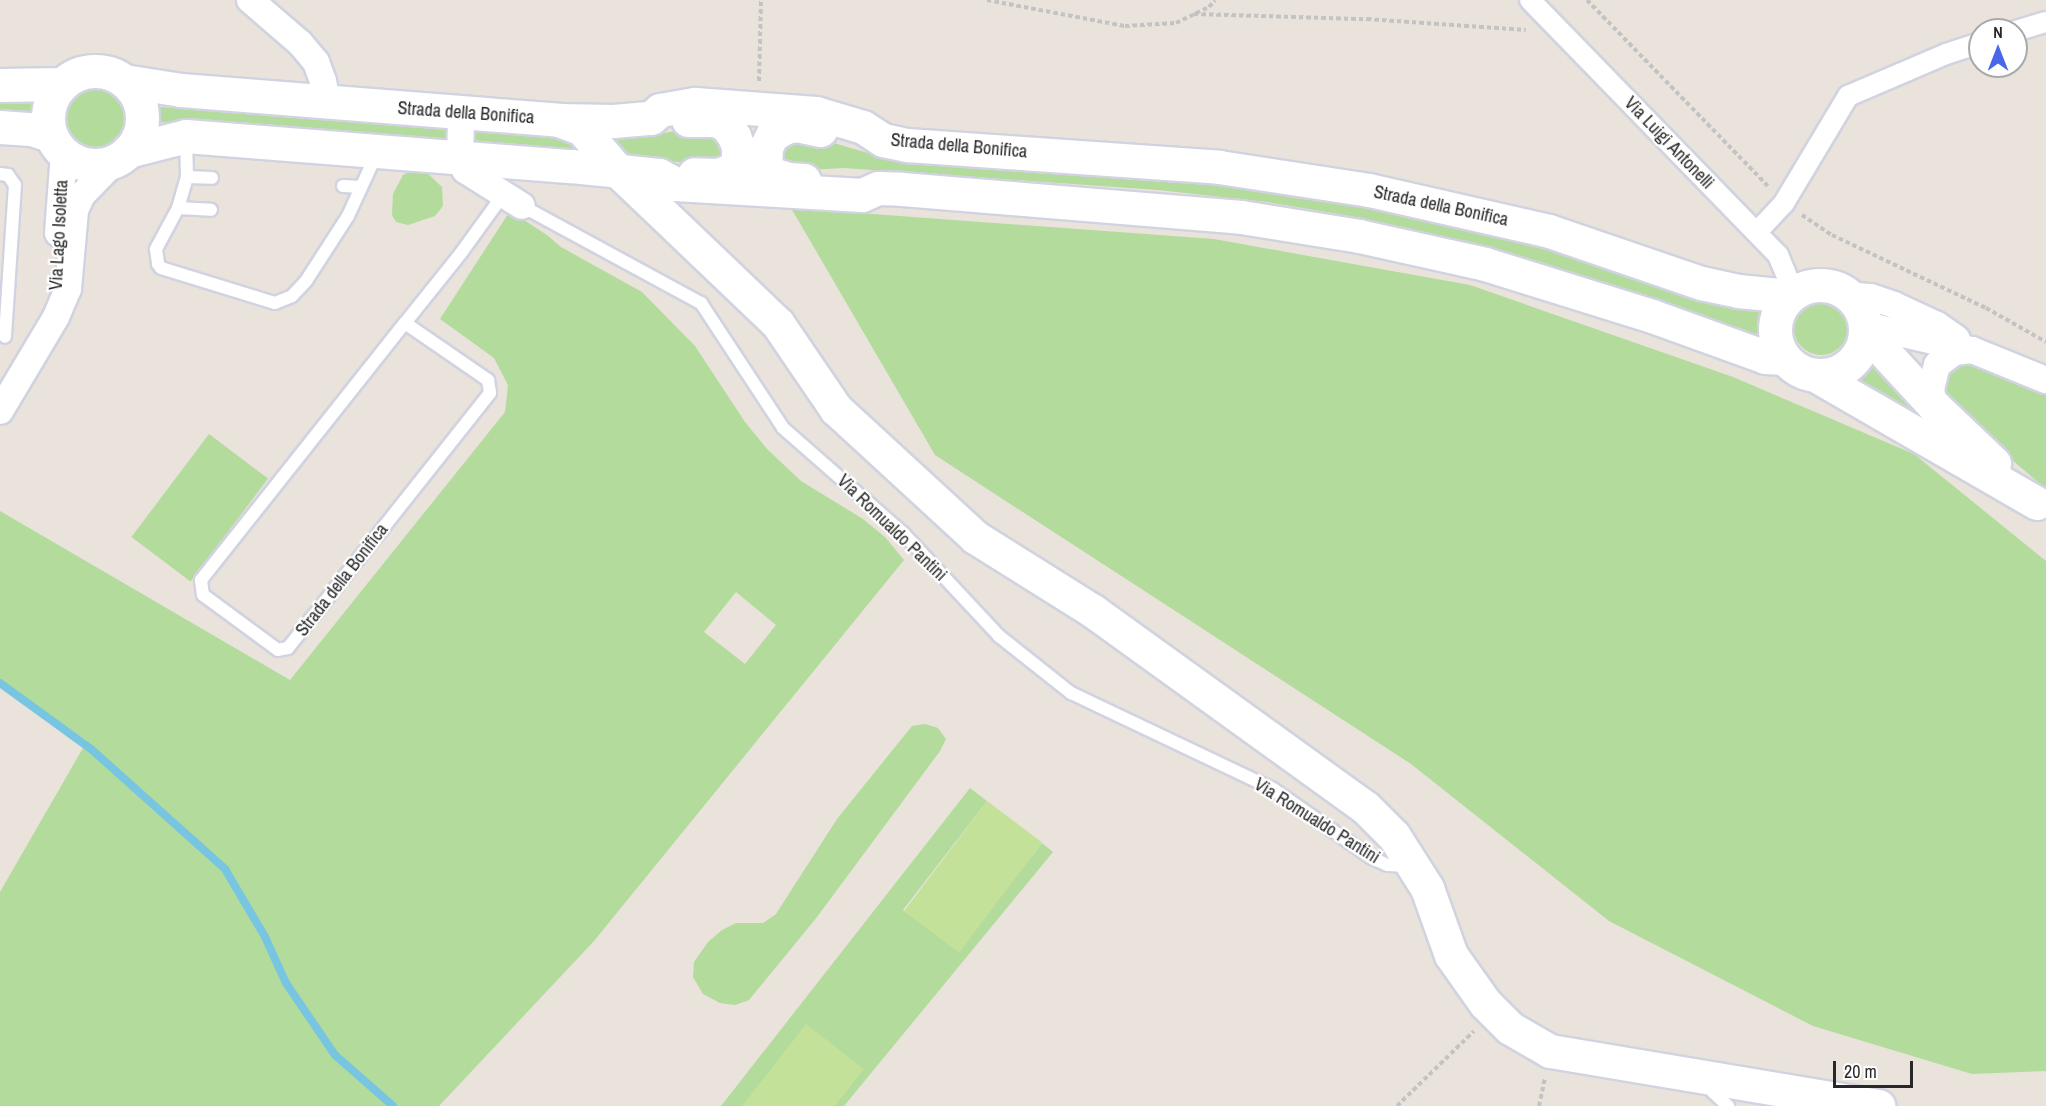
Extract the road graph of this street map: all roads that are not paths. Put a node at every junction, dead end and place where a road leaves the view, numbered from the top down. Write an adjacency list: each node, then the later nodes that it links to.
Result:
1 (250, 0): 9 (street)
2 (1530, 0): 31 (street, Via Luigi Antonelli)
3 (2046, 22): 4 (street)
4 (2028, 27)
5 (1968, 47): 31 (street)
6 (124, 81): 8 (main road); 9 (main road, Strada della Bonifica); 18 (main road)
7 (0, 84): 8 (main road)
8 (62, 84): 16 (main road)
9 (327, 102): 10 (main road, Strada della Bonifica)
10 (452, 112): 12 (main road, Strada della Bonifica); 19 (street)
11 (651, 118): 12 (main road, Strada della Bonifica); 15 (main road, Strada della Bonifica); 22 (main road)
12 (559, 120): 20 (main road, Via Romualdo Pantini)
13 (0, 127): 16 (main road)
14 (186, 136): 17 (main road); 18 (main road); 23 (lane)
15 (884, 140): 27 (main road); 32 (main road, Strada della Bonifica)
16 (58, 144): 18 (main road); 34 (street, Via Lago Isoletta)
17 (378, 151): 19 (main road); 26 (lane)
18 (122, 155): 34 (street, Via Lago Isoletta)
19 (460, 156): 20 (main road); 28 (street, Via Romualdo Pantini)
20 (618, 171): 22 (main road); 45 (main road, Via Romualdo Pantini)
21 (0, 174): 37 (lane)
22 (659, 175): 27 (main road)
23 (188, 177): 24 (lane); 29 (lane)
24 (212, 178)
25 (343, 186): 26 (lane)
26 (361, 187): 29 (lane)
27 (878, 188): 39 (main road)
28 (513, 201): 35 (lane, Strada della Bonifica); 45 (lane, Via Romualdo Pantini)
29 (178, 208): 30 (lane)
30 (211, 210)
31 (1757, 232): 32 (street, Via Luigi Antonelli)
32 (1792, 295): 33 (main road); 39 (main road)
33 (1847, 295): 36 (main road); 38 (street)
34 (56, 317): 43 (street, Via Lago Isoletta)
35 (405, 323): 35 (lane, Strada della Bonifica)
36 (1865, 328): 38 (street); 40 (main road); 42 (main road)
37 (5, 337)
38 (1972, 350): 41 (street); 42 (street)
39 (1784, 358): 40 (main road)
40 (1815, 375): 44 (main road)
41 (2046, 380)
42 (1934, 406): 44 (main road)
43 (0, 411)
44 (2042, 506)
45 (1412, 865): 46 (main road, Via Romualdo Pantini)
46 (1711, 1078): 47 (lane); 48 (main road, Via Romualdo Pantini)
47 (1728, 1106)
48 (1878, 1106)

